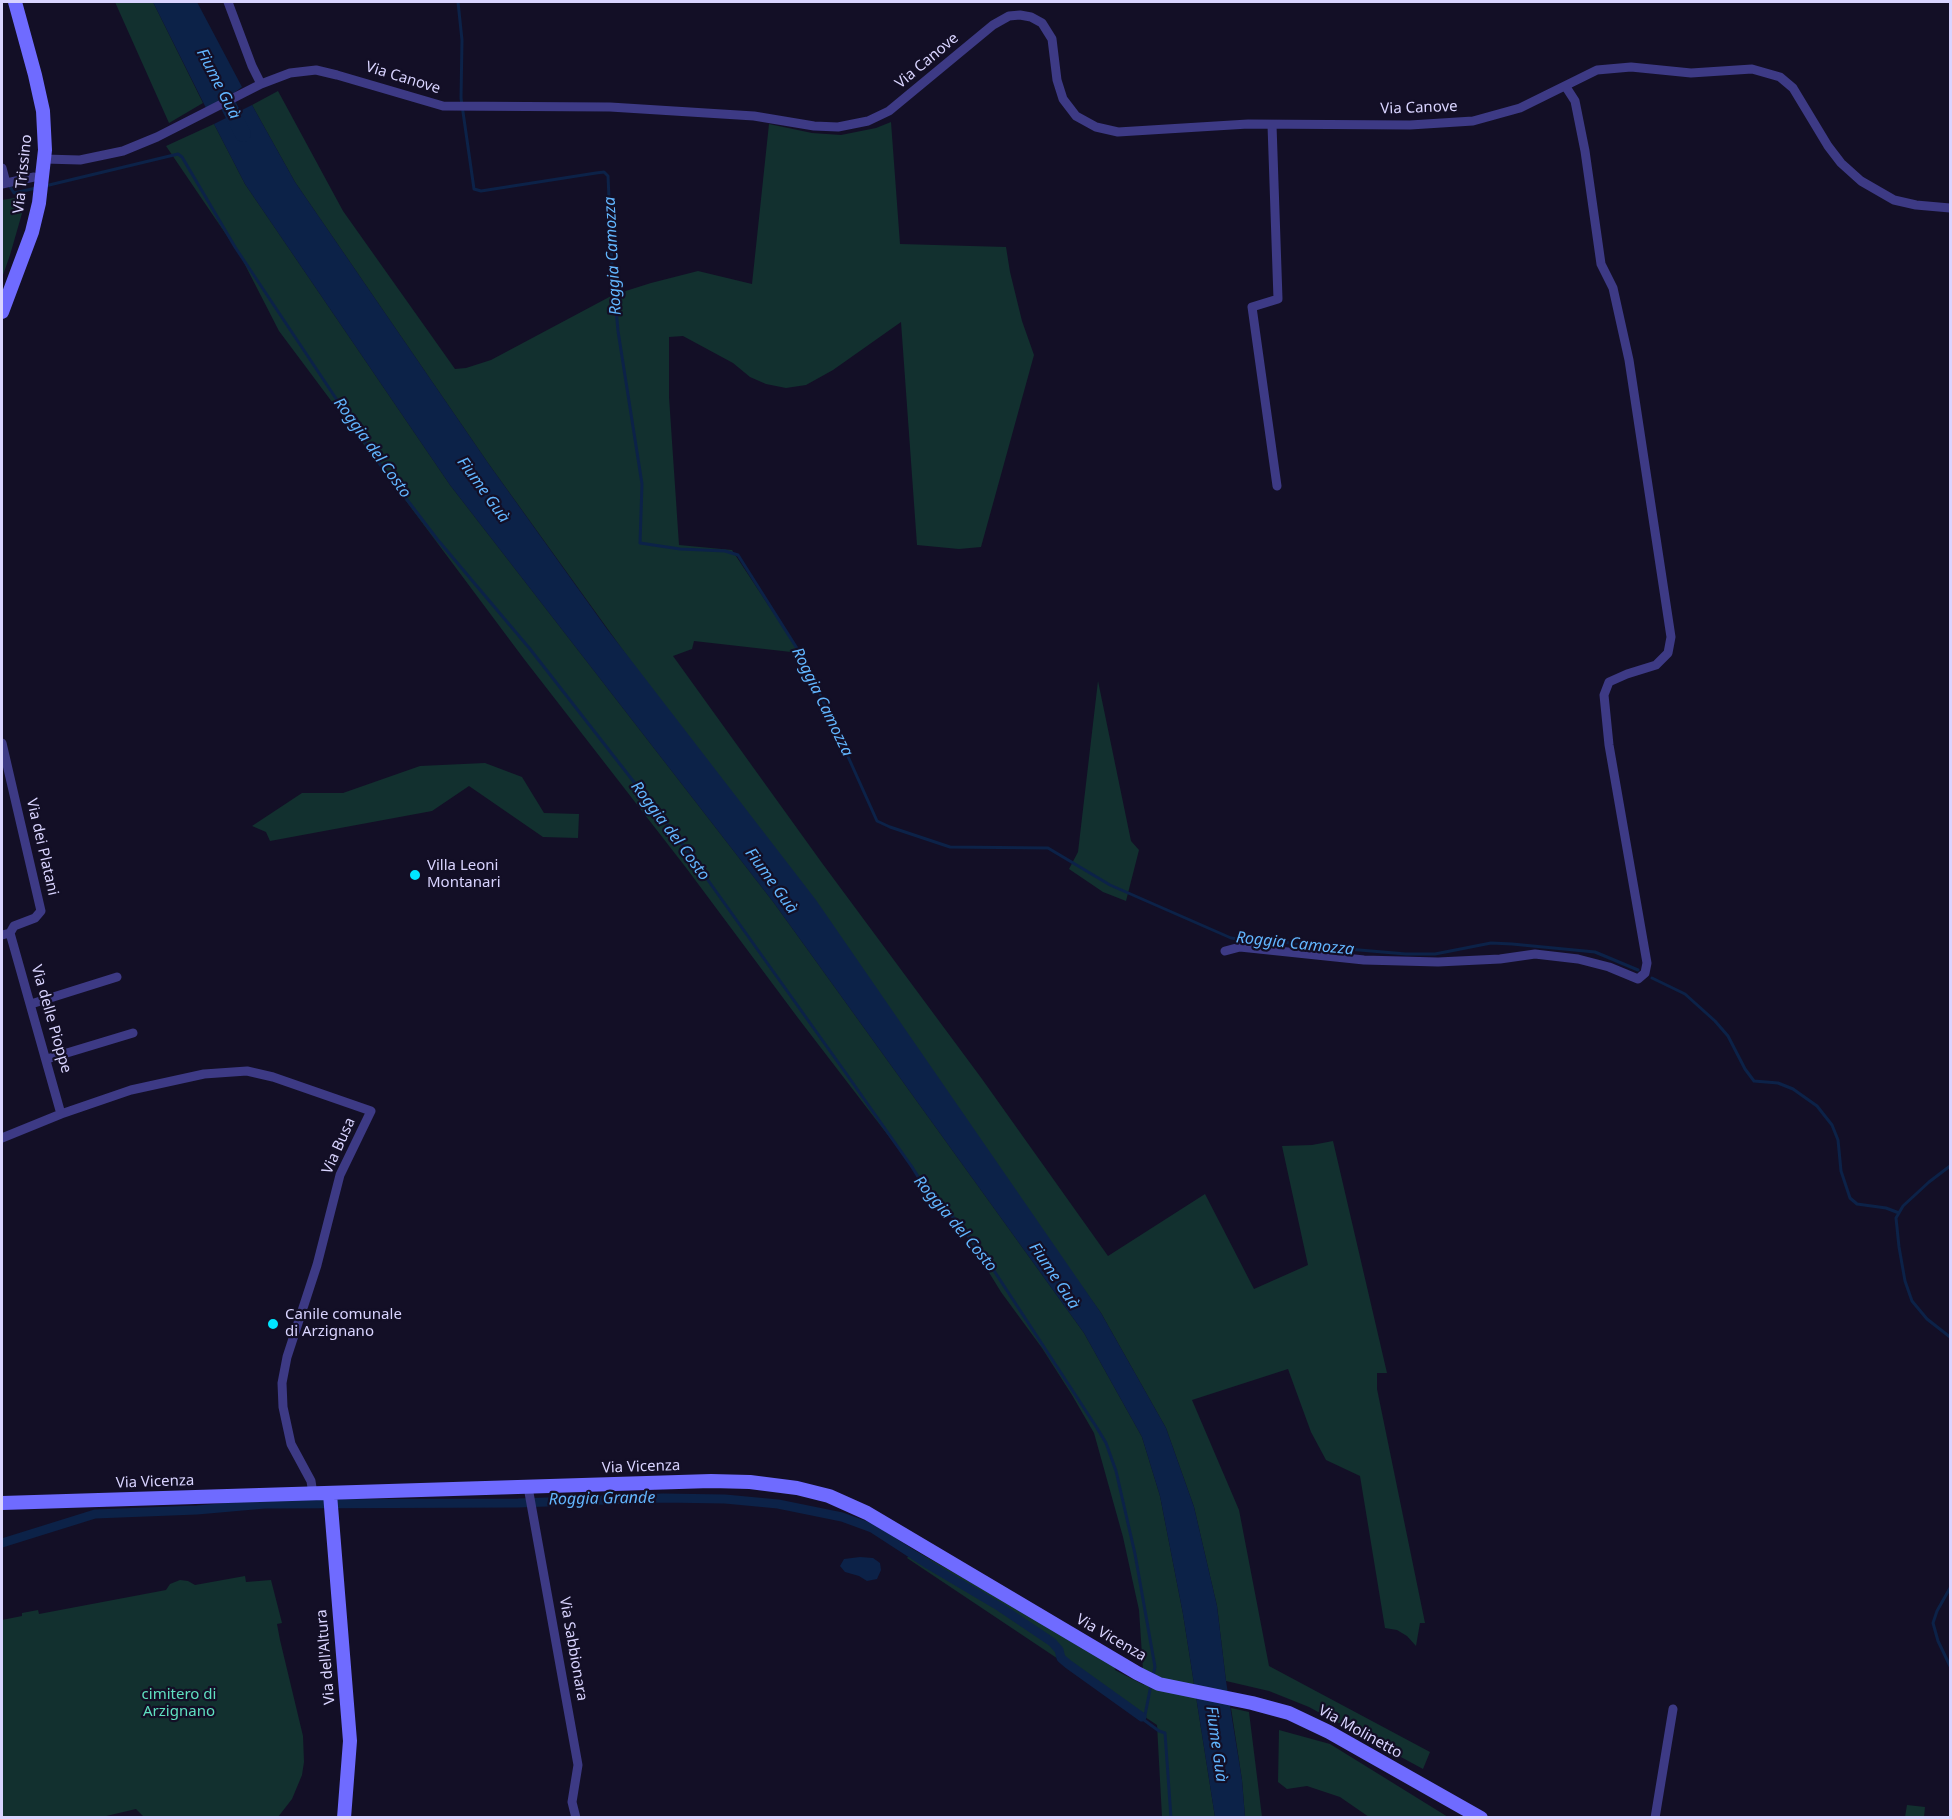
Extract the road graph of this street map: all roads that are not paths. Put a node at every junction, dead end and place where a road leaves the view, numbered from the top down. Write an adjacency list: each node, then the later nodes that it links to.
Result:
1 (15, 2): 6 (main road, Via Trissino)
2 (228, 2): 3 (street)
3 (261, 84): 5 (street, Via Canove); 6 (street, Via Canove)
4 (1566, 87): 5 (street, Via Canove); 10 (street, Via Canove); 15 (street)
5 (1272, 125): 12 (street)
6 (44, 159): 11 (main road, Via Trissino)
7 (2, 168): 9 (street)
8 (34, 177): 9 (street)
9 (4, 184)
10 (1950, 208)
11 (2, 312)
12 (1277, 486)
13 (2, 743): 14 (street, Via dei Platani)
14 (6, 934): 17 (street, Via delle Pioppe)
15 (1225, 951)
16 (117, 977): 17 (street)
17 (31, 1004): 19 (street, Via delle Pioppe)
18 (133, 1033): 19 (street)
19 (47, 1059): 20 (street, Via delle Pioppe)
20 (61, 1114): 21 (street, Via Busa); 23 (street, Via Busa)
21 (2, 1138)
22 (529, 1487): 24 (main road, Via Vicenza); 26 (main road, Via Vicenza); 29 (street, Via Sabbionara)
23 (313, 1494): 24 (main road, Via Vicenza); 25 (main road, Via Vicenza)
24 (330, 1494): 28 (main road, Via dell'Altura)
25 (6, 1501)
26 (1215, 1696): 30 (main road, Via Molinetto)
27 (1673, 1709): 31 (street)
28 (344, 1818)
29 (576, 1818)
30 (1481, 1818)
31 (1655, 1818)

